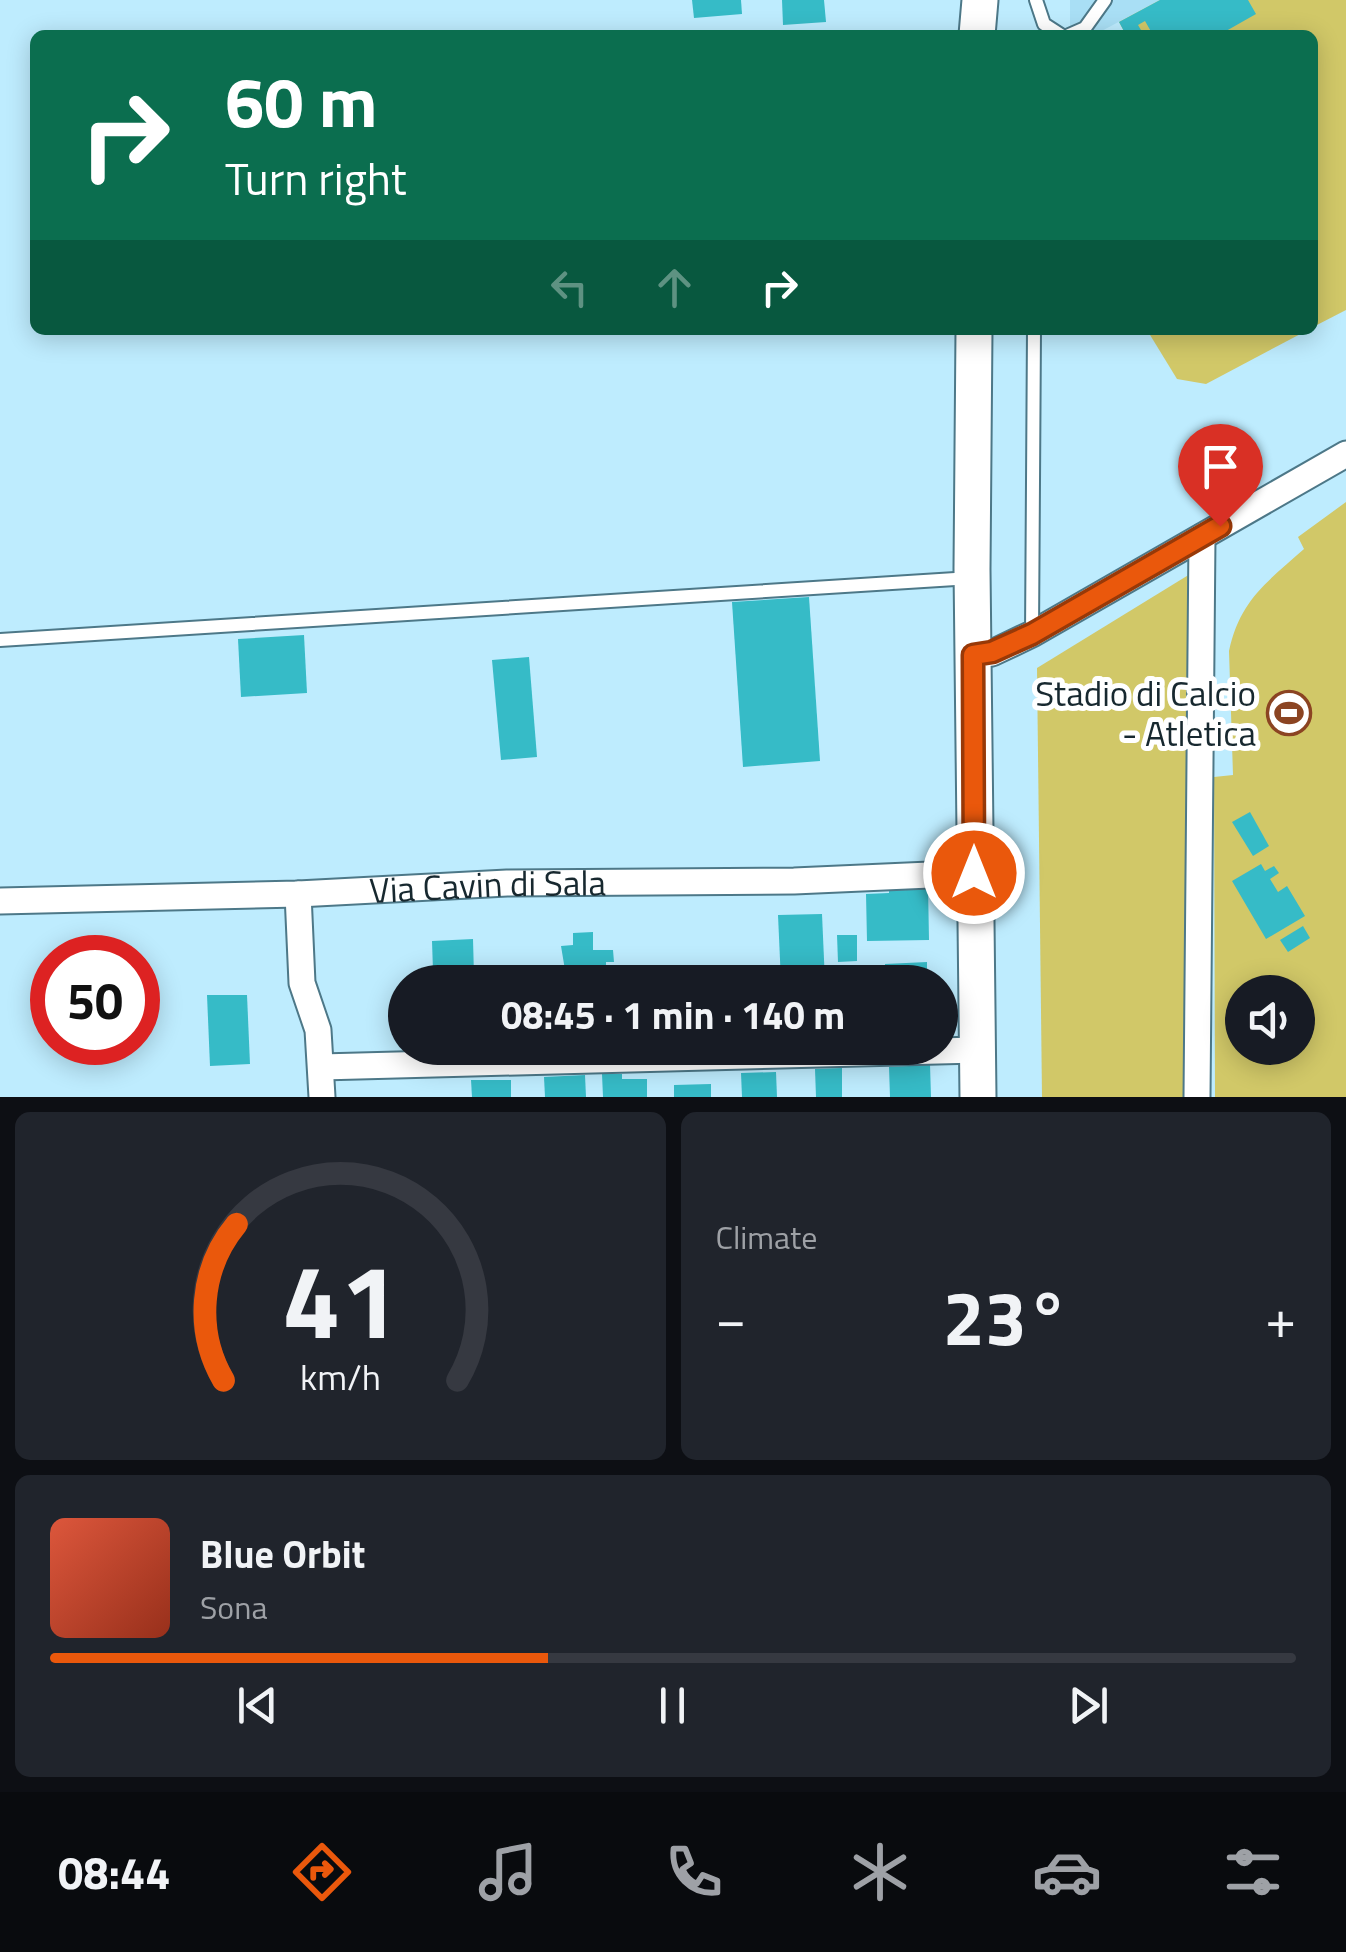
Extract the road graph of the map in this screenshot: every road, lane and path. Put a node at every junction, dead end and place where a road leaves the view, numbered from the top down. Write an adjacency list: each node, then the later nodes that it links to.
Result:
1 (1036, 0): 3 (lane); 4 (lane)
2 (1105, 0): 5 (lane)
3 (1035, 30)
4 (1054, 30)
5 (1081, 30)
6 (974, 335): 10 (main road)
7 (1034, 335): 11 (lane)
8 (1346, 454): 9 (street)
9 (1202, 537): 11 (street); 21 (street)
10 (972, 578): 12 (lane); 13 (main road)
11 (1032, 634): 13 (street)
12 (0, 640)
13 (973, 655): 14 (main road)
14 (974, 873): 15 (street, Via Cavin di Sala); 17 (main road)
15 (298, 894): 16 (street, Via Cavin di Sala); 18 (street)
16 (0, 901)
17 (976, 1050): 18 (street); 20 (main road)
18 (321, 1067): 19 (street)
19 (322, 1097)
20 (978, 1097)
21 (1197, 1097)

